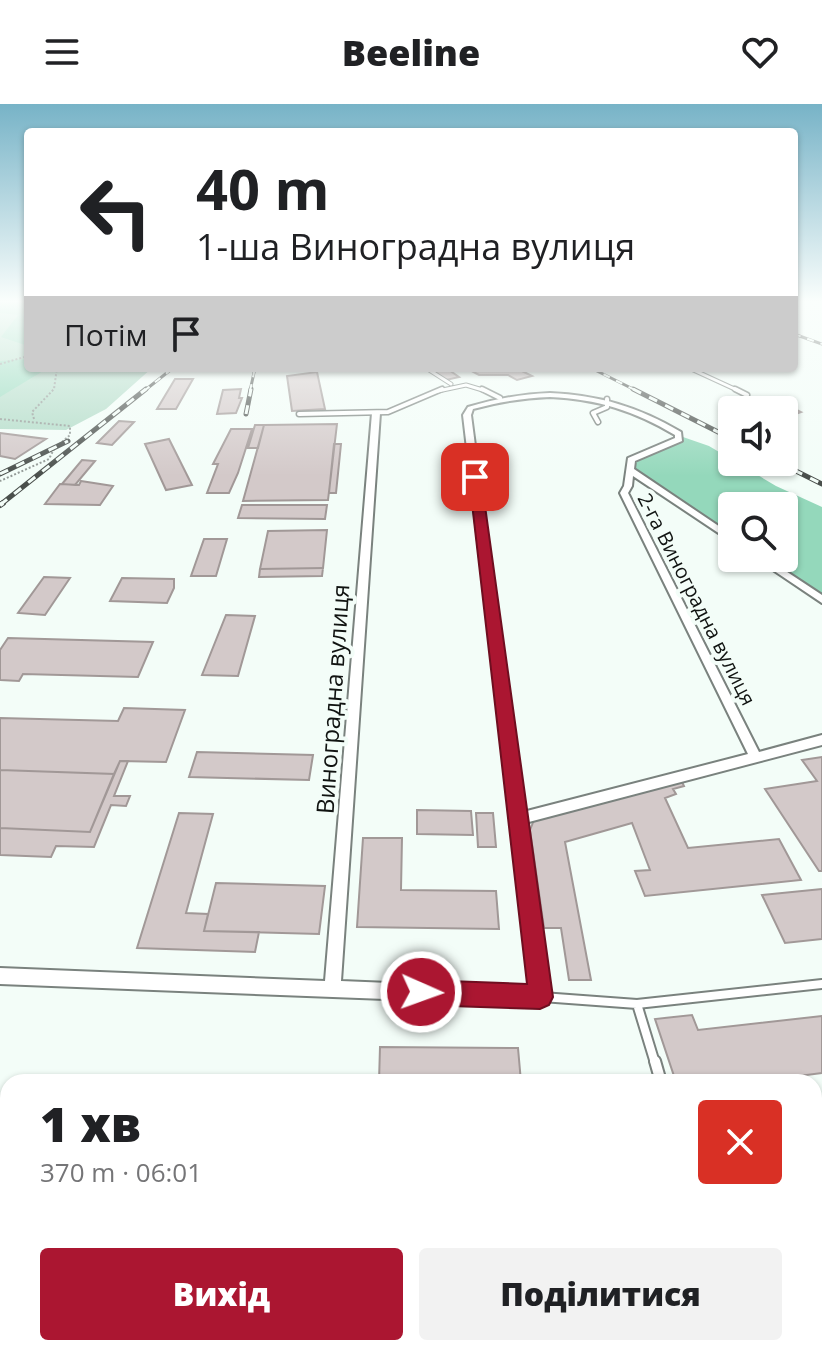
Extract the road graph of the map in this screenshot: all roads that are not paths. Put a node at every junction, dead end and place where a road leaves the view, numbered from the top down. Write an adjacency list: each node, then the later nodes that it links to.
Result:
1 (432, 372): 3 (lane)
2 (698, 372): 4 (lane)
3 (451, 384): 5 (lane); 7 (lane)
4 (747, 395)
5 (500, 398): 6 (street, 2-га Виноградна вулиця); 16 (street)
6 (607, 399): 9 (lane); 15 (street, 2-га Виноградна вулиця)
7 (376, 413): 8 (lane); 19 (street, Виноградна вулиця)
8 (299, 414)
9 (598, 422)
10 (631, 471): 11 (street)
11 (718, 530)
12 (781, 572): 13 (street)
13 (822, 600)
14 (822, 740): 15 (street)
15 (755, 757): 16 (street)
16 (518, 819): 20 (street)
17 (0, 976): 19 (street)
18 (822, 984): 21 (lane)
19 (332, 989): 20 (street)
20 (540, 997): 21 (lane)
21 (637, 1004): 22 (lane)
22 (659, 1074)

